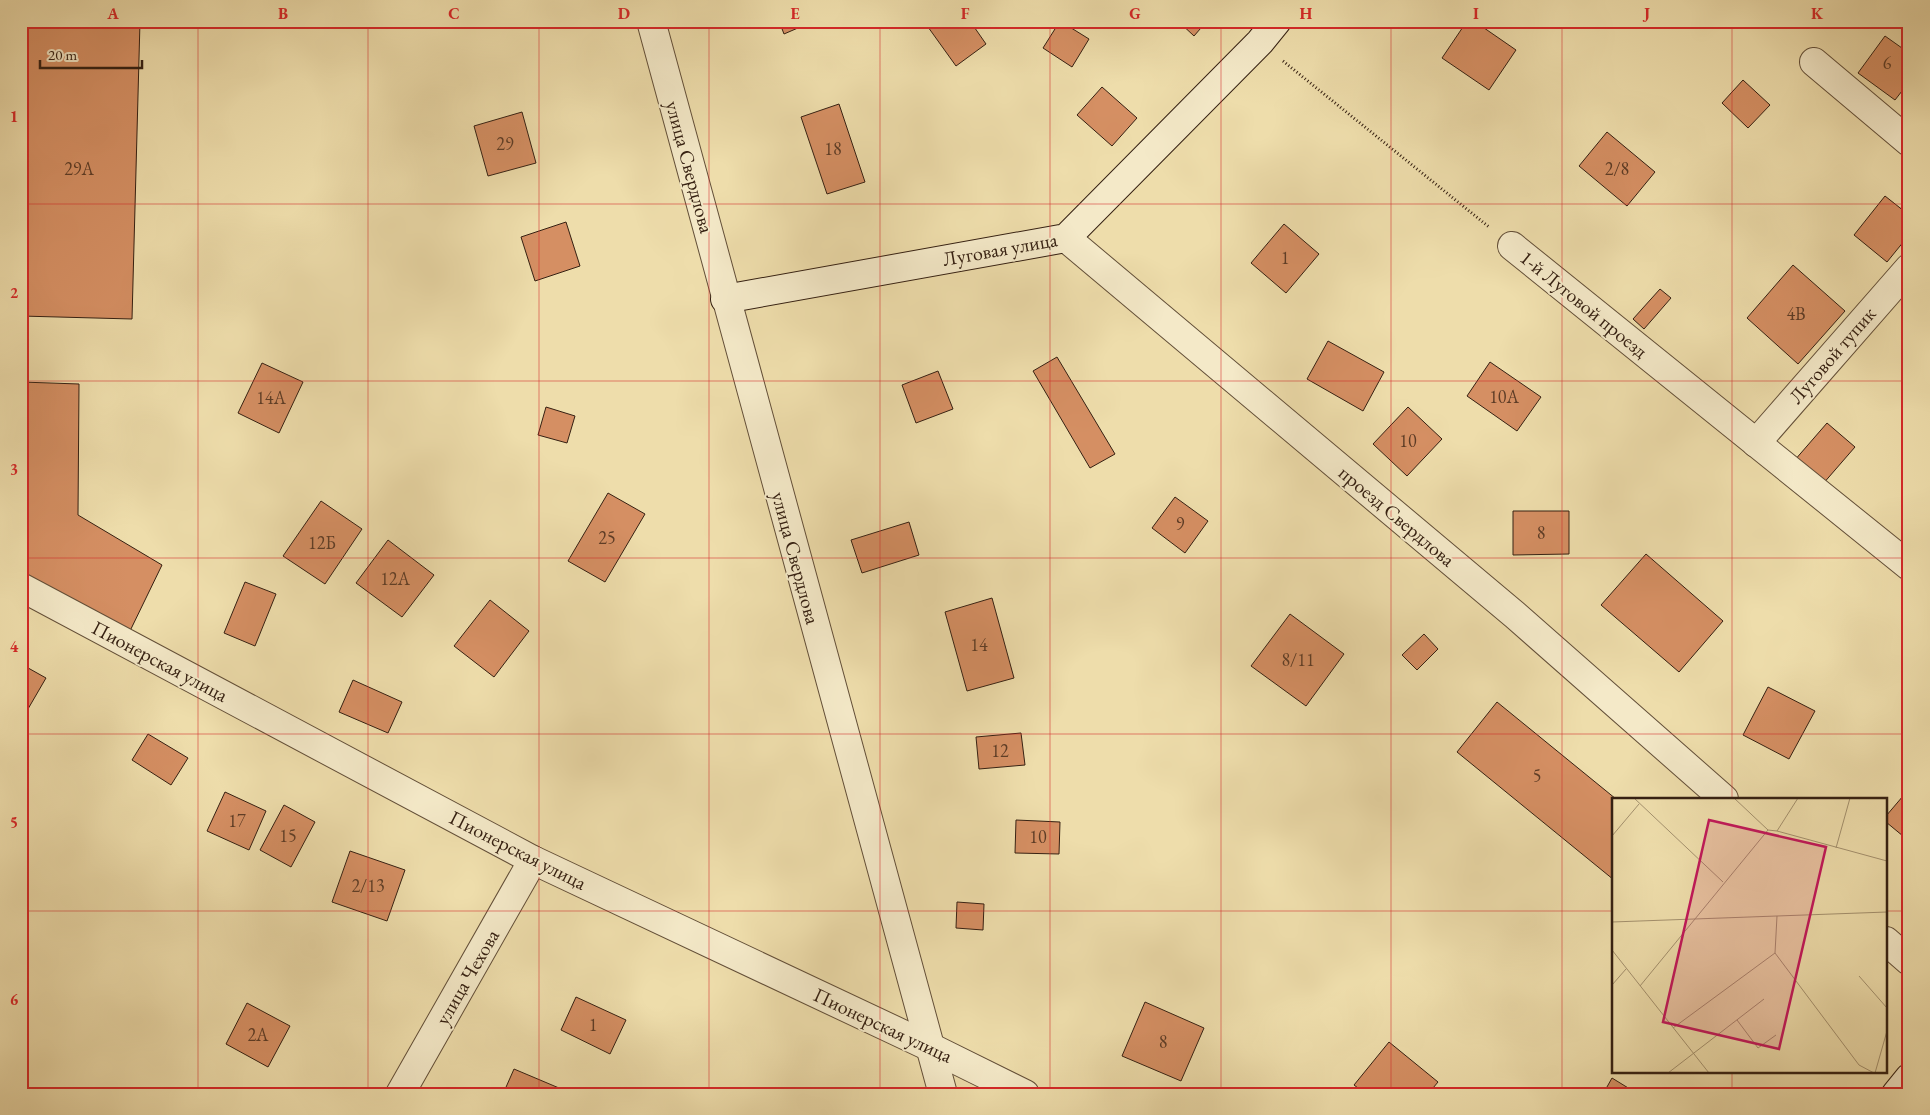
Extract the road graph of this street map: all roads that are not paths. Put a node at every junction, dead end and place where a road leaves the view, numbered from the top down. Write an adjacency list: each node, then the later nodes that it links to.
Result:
1 (651, 21): 8 (street, улица Свердлова)
2 (1277, 21): 5 (street, Луговая улица)
3 (1814, 62): 4 (street)
4 (1909, 142)
5 (1066, 238): 8 (street, Луговая улица); 12 (street, проезд Свердлова)
6 (1512, 246): 9 (street, 1-й Луговой проезд)
7 (1909, 268): 9 (street, Луговой тупик)
8 (725, 299): 16 (street, улица Свердлова)
9 (1756, 443): 10 (street, 1-й Луговой проезд)
10 (1909, 566)
11 (21, 587): 13 (street, Пионерская улица)
12 (1723, 798)
13 (533, 860): 16 (street, Пионерская улица); 18 (street, улица Чехова)
14 (1888, 943): 15 (street)
15 (1909, 961)
16 (930, 1047): 19 (street, улица Свердлова); 20 (street, Пионерская улица)
17 (1909, 1078): 21 (street)
18 (400, 1094)
19 (943, 1094)
20 (1025, 1094)
21 (1896, 1094)

